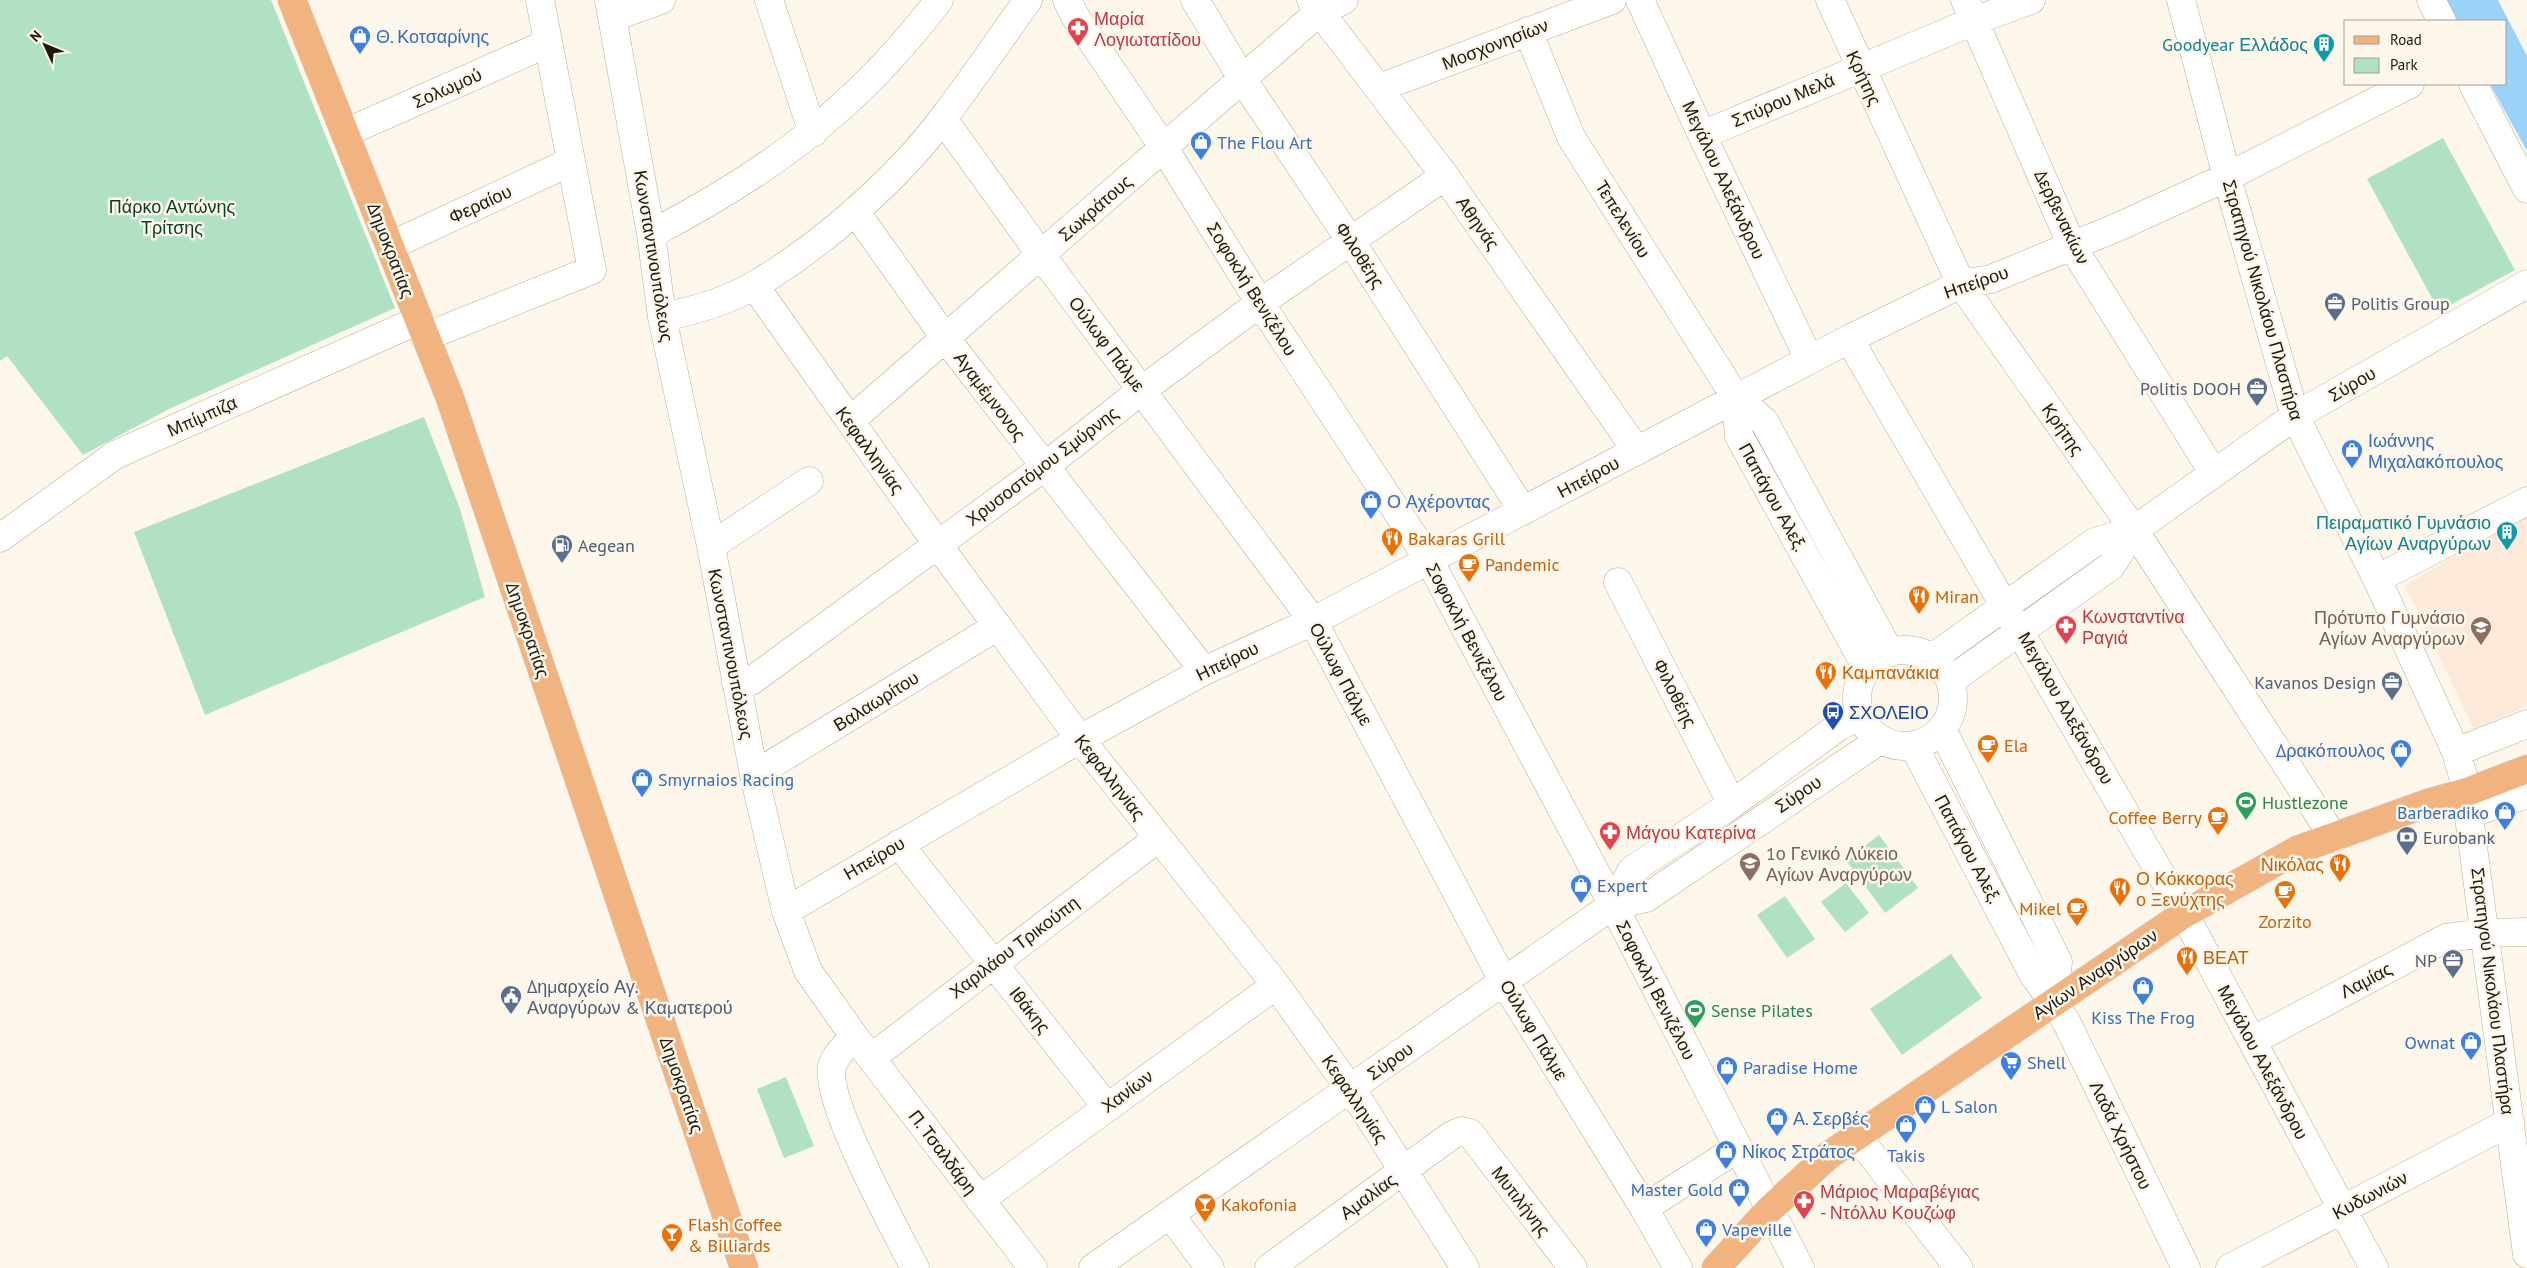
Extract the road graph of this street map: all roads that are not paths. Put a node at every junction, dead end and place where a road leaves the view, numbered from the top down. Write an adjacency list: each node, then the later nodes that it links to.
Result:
1 (292, 0): 28 (main road, Δημοκρατίας)
2 (540, 0): 21 (street)
3 (661, 0): 17 (street)
4 (769, 0): 29 (street)
5 (939, 0): 29 (street)
6 (1028, 0): 27 (street)
7 (1067, 0): 31 (street, Σοφοκλή Βενιζέλου)
8 (1195, 0): 23 (street, Φιλοθέης)
9 (1344, 0): 16 (street, Σωκράτους)
10 (1612, 0): 20 (street, Μοσχονησίων)
11 (1640, 0): 30 (street, Μεγάλου Αλεξάνδρου)
12 (1830, 0): 22 (street, Κρήτης)
13 (2031, 0): 18 (street, Σπύρου Μελά)
14 (2181, 0): 34 (street, Στρατηγού Νικολάου Πλαστήρα)
15 (2431, 0): 19 (street)
16 (1315, 6): 23 (street, Σωκράτους); 26 (street, Αθηνάς)
17 (611, 9): 37 (street, Κωνσταντινουπόλεως)
18 (1970, 10): 22 (street, Σπύρου Μελά); 40 (street, Δερβενακίων)
19 (2441, 20)
20 (1528, 31): 26 (street, Μοσχονησίων); 52 (street, Τεπελενίου)
21 (548, 43): 28 (street, Σολωμού); 32 (street)
22 (1859, 68): 30 (street, Σπύρου Μελά); 42 (street, Κρήτης)
23 (1244, 80): 31 (street, Σωκράτους); 38 (street, Φιλοθέης)
24 (2408, 85): 34 (street, Ηπείρου)
25 (2474, 85): 35 (street)
26 (1379, 88): 33 (street, Αθηνάς)
27 (943, 119): 36 (street); 41 (street, Ούλωφ Πάλμε)
28 (345, 133): 39 (main road, Δημοκρατίας)
29 (813, 133): 37 (street)
30 (1702, 134): 50 (street, Μεγάλου Αλεξάνδρου)
31 (1164, 148): 41 (street, Σωκράτους); 45 (street, Σοφοκλή Βενιζέλου)
32 (570, 162): 39 (street, Φεραίου); 47 (street, Μπίμπιζα)
33 (1445, 176): 38 (street, Χρυσοστόμου Σμύρνης); 55 (street, Αθηνάς)
34 (2227, 176): 40 (street, Ηπείρου); 53 (street, Στρατηγού Νικολάου Πλαστήρα)
35 (2527, 190)
36 (855, 211): 44 (street); 49 (street, Αγαμέμνονος)
37 (651, 234): 46 (street, Κωνσταντινουπόλεως)
38 (1350, 240): 45 (street, Χρυσοστόμου Σμύρνης); 60 (street, Φιλοθέης)
39 (390, 246): 47 (main road, Δημοκρατίας)
40 (2072, 246): 42 (street, Ηπείρου); 57 (street, Δερβενακίων)
41 (1041, 255): 49 (street, Σωκράτους); 51 (street, Ούλωφ Πάλμε)
42 (1961, 284): 48 (street, Ηπείρου); 61 (street, Κρήτης)
43 (2527, 284): 53 (street, Σύρου)
44 (754, 285): 46 (street); 54 (street, Κεφαλληνίας)
45 (1260, 303): 51 (street, Χρυσοστόμου Σμύρνης); 65 (street, Σοφοκλή Βενιζέλου)
46 (662, 317): 64 (street, Κωνσταντινουπόλεως)
47 (422, 329): 62 (street, Μπίμπιζα); 118 (main road, Δημοκρατίας)
48 (1849, 338): 50 (street, Ηπείρου); 68 (street, Μεγάλου Αλεξάνδρου)
49 (946, 339): 54 (street, Σωκράτους); 56 (street, Αγαμέμνονος)
50 (1809, 359): 52 (street, Ηπείρου)
51 (1142, 390): 56 (street, Χρυσοστόμου Σμύρνης); 69 (street, Ούλωφ Πάλμε)
52 (1736, 398): 55 (street, Ηπείρου); 72 (street, Παπάγου Αλεξ.); 74 (street, Παπάγου Αλεξ.)
53 (2295, 416): 57 (street, Σύρου); 66 (street, Στρατηγού Νικολάου Πλαστήρα)
54 (850, 421): 63 (street, Κεφαλληνίας)
55 (1637, 451): 60 (street, Ηπείρου)
56 (1044, 466): 63 (street, Χρυσοστόμου Σμύρνης); 75 (street, Αγαμέμνονος)
57 (2213, 472): 61 (street, Σύρου)
58 (810, 481): 64 (street)
59 (2527, 501): 66 (street)
60 (1523, 511): 65 (street, Ηπείρου)
61 (2134, 530): 68 (street, Σύρου); 71 (street, Σύρου); 91 (street, Κρήτης)
62 (0, 538)
63 (938, 545): 70 (street, Κεφαλληνίας); 77 (street, Χρυσοστόμου Σμύρνης)
64 (711, 546): 77 (street, Κωνσταντινουπόλεως)
65 (1429, 560): 69 (street, Ηπείρου); 93 (street, Σοφοκλή Βενιζέλου)
66 (2377, 579): 84 (street, Στρατηγού Νικολάου Πλαστήρα)
67 (1618, 582): 89 (street, Φιλοθέης)
68 (2004, 604): 71 (street, Μεγάλου Αλεξάνδρου); 73 (street, Σύρου)
69 (1313, 621): 75 (street, Ηπείρου); 99 (street, Ούλωφ Πάλμε)
70 (998, 626): 81 (street, Κεφαλληνίας); 86 (street, Βαλαωρίτου)
71 (2020, 629): 76 (street, Σύρου); 95 (street, Μεγάλου Αλεξάνδρου)
72 (1889, 651): 73 (street); 74 (street)
73 (1932, 658): 76 (street)
74 (1867, 668): 78 (street)
75 (1204, 671): 81 (street, Ηπείρου)
76 (1950, 680): 80 (street)
77 (736, 683): 86 (street, Κωνσταντινουπόλεως)
78 (1859, 715): 82 (street); 89 (street, Σύρου)
79 (2527, 724): 84 (street)
80 (1942, 729): 83 (street); 101 (street, Παπάγου Αλεξ.)
81 (1080, 739): 90 (street, Κεφαλληνίας); 92 (street, Ηπείρου)
82 (1880, 740): 83 (street); 93 (street, Σύρου)
83 (1913, 745): 101 (street, Παπάγου Αλεξ.)
84 (2456, 752): 88 (street, Στρατηγού Νικολάου Πλαστήρα)
85 (2517, 773): 88 (main road, Αγίων Αναργύρων)
86 (754, 775): 94 (street, Κωνσταντινουπόλεως)
87 (2527, 794): 88 (street, Αγίων Αναργύρων)
88 (2468, 803): 91 (main road, Αγίων Αναργύρων); 97 (street, Στρατηγού Νικολάου Πλαστήρα)
89 (1732, 804): 93 (street, Σύρου)
90 (1158, 838): 98 (street, Χαριλάου Τρικούπη); 100 (street, Κεφαλληνίας)
91 (2334, 838): 95 (main road, Αγίων Αναργύρων)
92 (899, 844): 94 (street, Ηπείρου); 98 (street, Ιθάκης)
93 (1613, 906): 99 (street, Σύρου); 110 (street, Σοφοκλή Βενιζέλου)
94 (786, 911): 102 (street, Κωνσταντινουπόλεως)
95 (2184, 914): 101 (main road, Αγίων Αναργύρων); 103 (street, Μεγάλου Αλεξάνδρου)
96 (2527, 932): 97 (street, Λαμίας)
97 (2485, 933): 103 (street, Λαμίας); 107 (street, Στρατηγού Νικολάου Πλαστήρα)
98 (993, 963): 104 (street, Χαριλάου Τρικούπη); 106 (street, Ιθάκης)
99 (1504, 980): 105 (street, Σύρου); 113 (street, Ούλωφ Πάλμε)
100 (1276, 985): 105 (street, Κεφαλληνίας); 106 (street, Χανίων)
101 (2053, 1003): 109 (main road, Αγίων Αναργύρων); 130 (street, Λαδά Χρήστου)
102 (854, 1036): 104 (street, Π. Τσαλδάρη); 119 (street)
103 (2252, 1041): 115 (street, Μεγάλου Αλεξάνδρου)
104 (871, 1058): 112 (street, Π. Τσαλδάρη)
105 (1351, 1088): 111 (street, Κεφαλληνίας); 116 (street, Σύρου)
106 (1106, 1106): 112 (street, Χανίων)
107 (2510, 1122): 115 (street, Κυδωνιών); 117 (street, Στρατηγού Νικολάου Πλαστήρα)
108 (1470, 1133): 111 (street, Αμαλίας); 125 (street, Μυτιλήνης)
109 (1857, 1136): 114 (main road, Αγίων Αναργύρων); 129 (street)
110 (1738, 1148): 113 (street); 114 (street, Σοφοκλή Βενιζέλου)
111 (1403, 1171): 123 (street, Αμαλίας); 124 (street, Κεφαλληνίας)
112 (980, 1200): 120 (street, Π. Τσαλδάρη)
113 (1644, 1208): 126 (street, Ούλωφ Πάλμε)
114 (1770, 1209): 127 (main road, Αγίων Αναργύρων); 128 (street, Σοφοκλή Βενιζέλου)
115 (2342, 1209): 131 (street, Κυδωνιών); 132 (street, Μεγάλου Αλεξάνδρου)
116 (1170, 1215): 121 (street, Σύρου); 122 (street)
117 (2527, 1254)
118 (744, 1268)
119 (916, 1268)
120 (1033, 1268)
121 (1093, 1268)
122 (1210, 1268)
123 (1268, 1268)
124 (1465, 1268)
125 (1573, 1268)
126 (1678, 1268)
127 (1716, 1268)
128 (1800, 1268)
129 (1959, 1268)
130 (2186, 1268)
131 (2230, 1268)
132 (2374, 1268)

